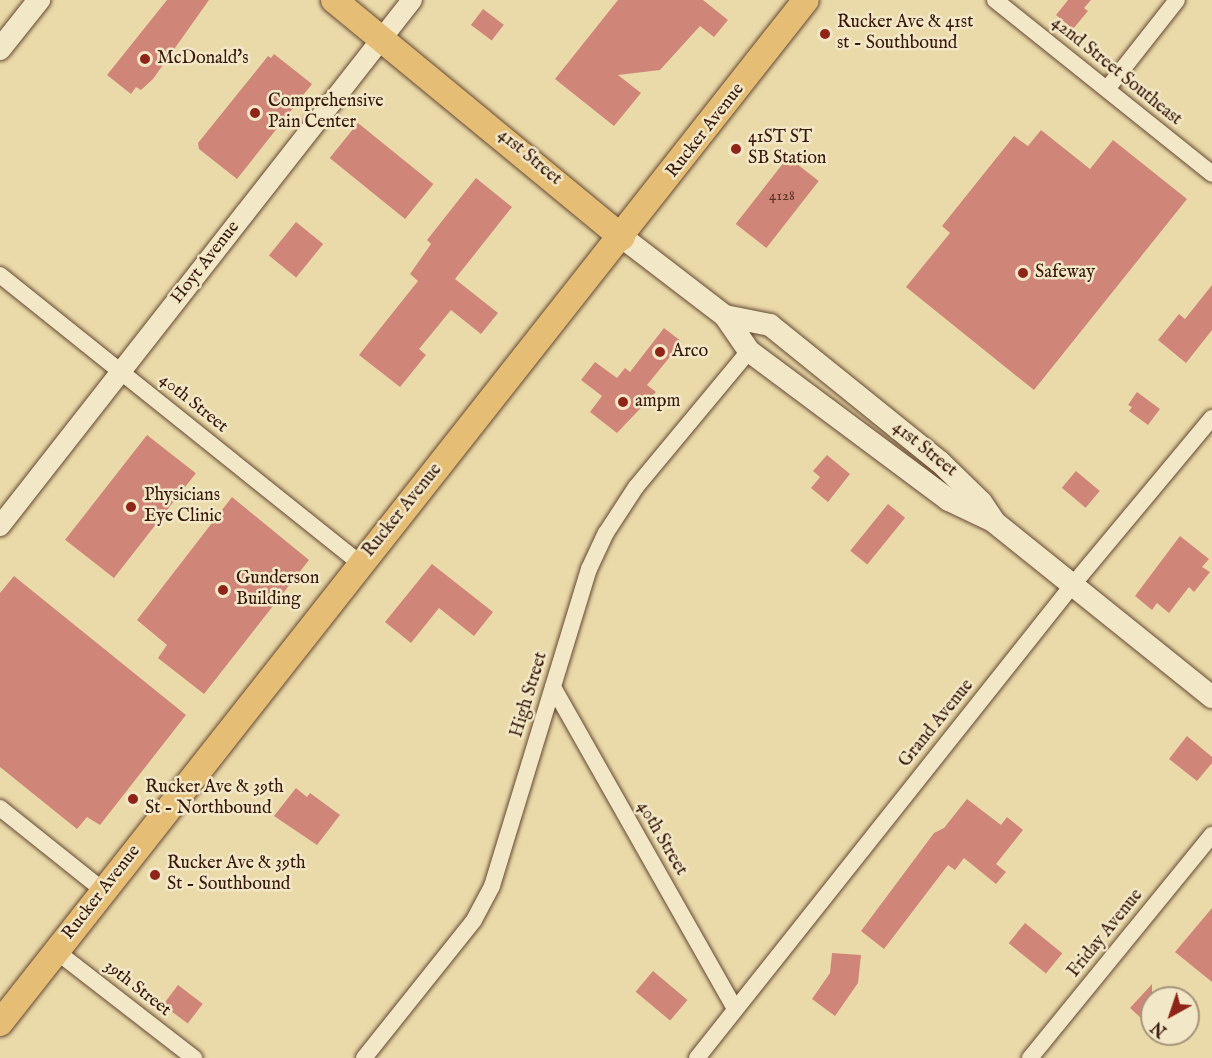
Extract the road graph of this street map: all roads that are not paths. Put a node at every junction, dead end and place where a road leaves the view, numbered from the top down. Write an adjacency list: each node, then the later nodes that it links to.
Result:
1 (39, 0): 8 (main road)
2 (334, 0): 7 (main road, 41st Street)
3 (412, 0): 7 (street, Hoyt Avenue)
4 (806, 0): 11 (main road, Rucker Avenue)
5 (994, 0): 9 (street, 42nd Street Southeast)
6 (1178, 0): 9 (street)
7 (381, 38): 11 (main road, 41st Street); 15 (street, Hoyt Avenue)
8 (0, 49)
9 (1107, 89): 10 (street, 42nd Street Southeast)
10 (1212, 174)
11 (622, 237): 13 (main road, 41st Street); 21 (main road, Rucker Avenue)
12 (0, 275): 15 (street, 40th Street)
13 (725, 316): 14 (main road, 41st Street); 16 (main road, 41st Street)
14 (749, 351): 18 (main road, 41st Street); 23 (street, High Street)
15 (120, 371): 20 (street, Hoyt Avenue); 21 (street, 40th Street)
16 (866, 404): 18 (main road); 19 (main road, 41st Street)
17 (1212, 418): 22 (street, Grand Avenue)
18 (850, 425): 19 (main road, 41st Street)
19 (993, 521): 22 (main road, 41st Street)
20 (0, 526)
21 (361, 564): 27 (main road, Rucker Avenue)
22 (1071, 587): 24 (main road, 41st Street); 29 (street, Grand Avenue)
23 (553, 687): 29 (street, 40th Street); 32 (street, High Street)
24 (1212, 697)
25 (0, 808): 27 (street)
26 (1212, 835): 34 (street, Friday Avenue)
27 (104, 891): 28 (main road, Rucker Avenue)
28 (56, 951): 30 (main road, Rucker Avenue); 31 (street, 39th Street)
29 (735, 1009): 33 (street, Grand Avenue)
30 (0, 1023)
31 (194, 1058)
32 (364, 1058)
33 (697, 1058)
34 (1030, 1058)

